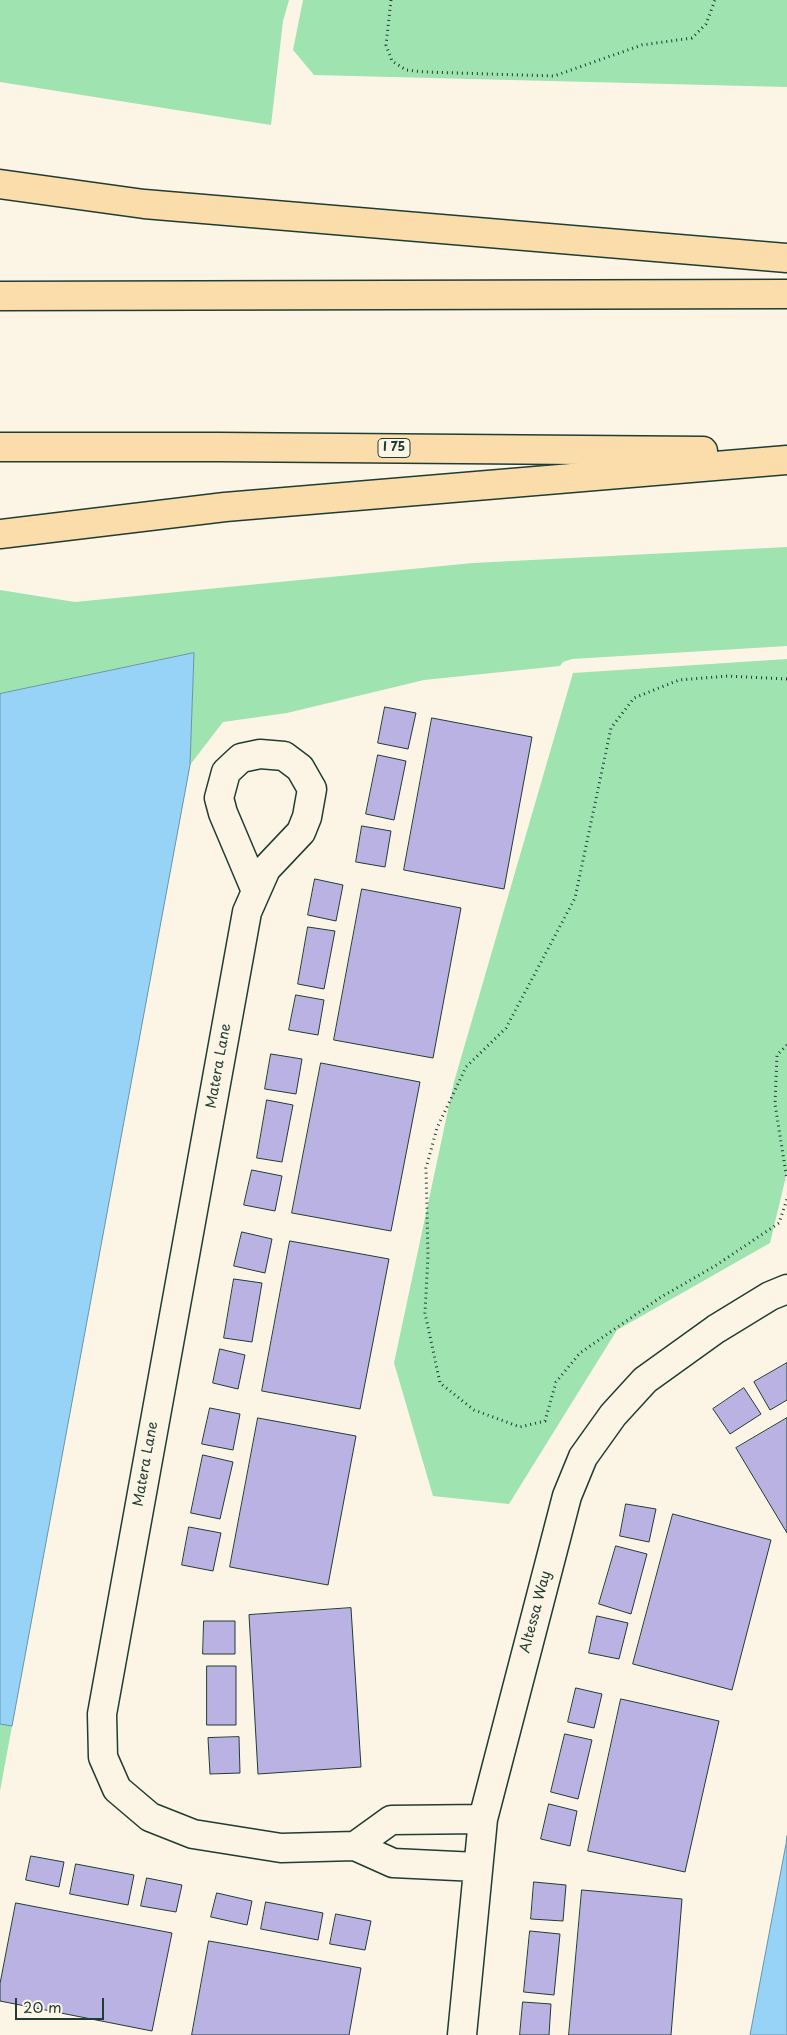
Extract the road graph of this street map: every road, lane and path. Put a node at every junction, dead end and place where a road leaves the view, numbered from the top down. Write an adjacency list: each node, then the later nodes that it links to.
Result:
1 (391, 0): 2 (path)
2 (715, 0)
3 (0, 184): 4 (highway)
4 (787, 258)
5 (787, 294): 6 (highway)
6 (0, 296)
7 (0, 447): 8 (highway, I 75)
8 (787, 452)
9 (787, 460): 10 (highway)
10 (0, 534)
11 (787, 679): 15 (path)
12 (256, 891): 12 (street, Matera Lane); 18 (street, Matera Lane)
13 (787, 1045): 14 (path)
14 (787, 1180)
15 (787, 1199)
16 (787, 1288): 17 (street, Altessa Way)
17 (483, 1819): 18 (street); 19 (street, Altessa Way)
18 (355, 1846): 19 (street, Matera Lane)
19 (478, 1867): 20 (street, Altessa Way)
20 (462, 2035)

